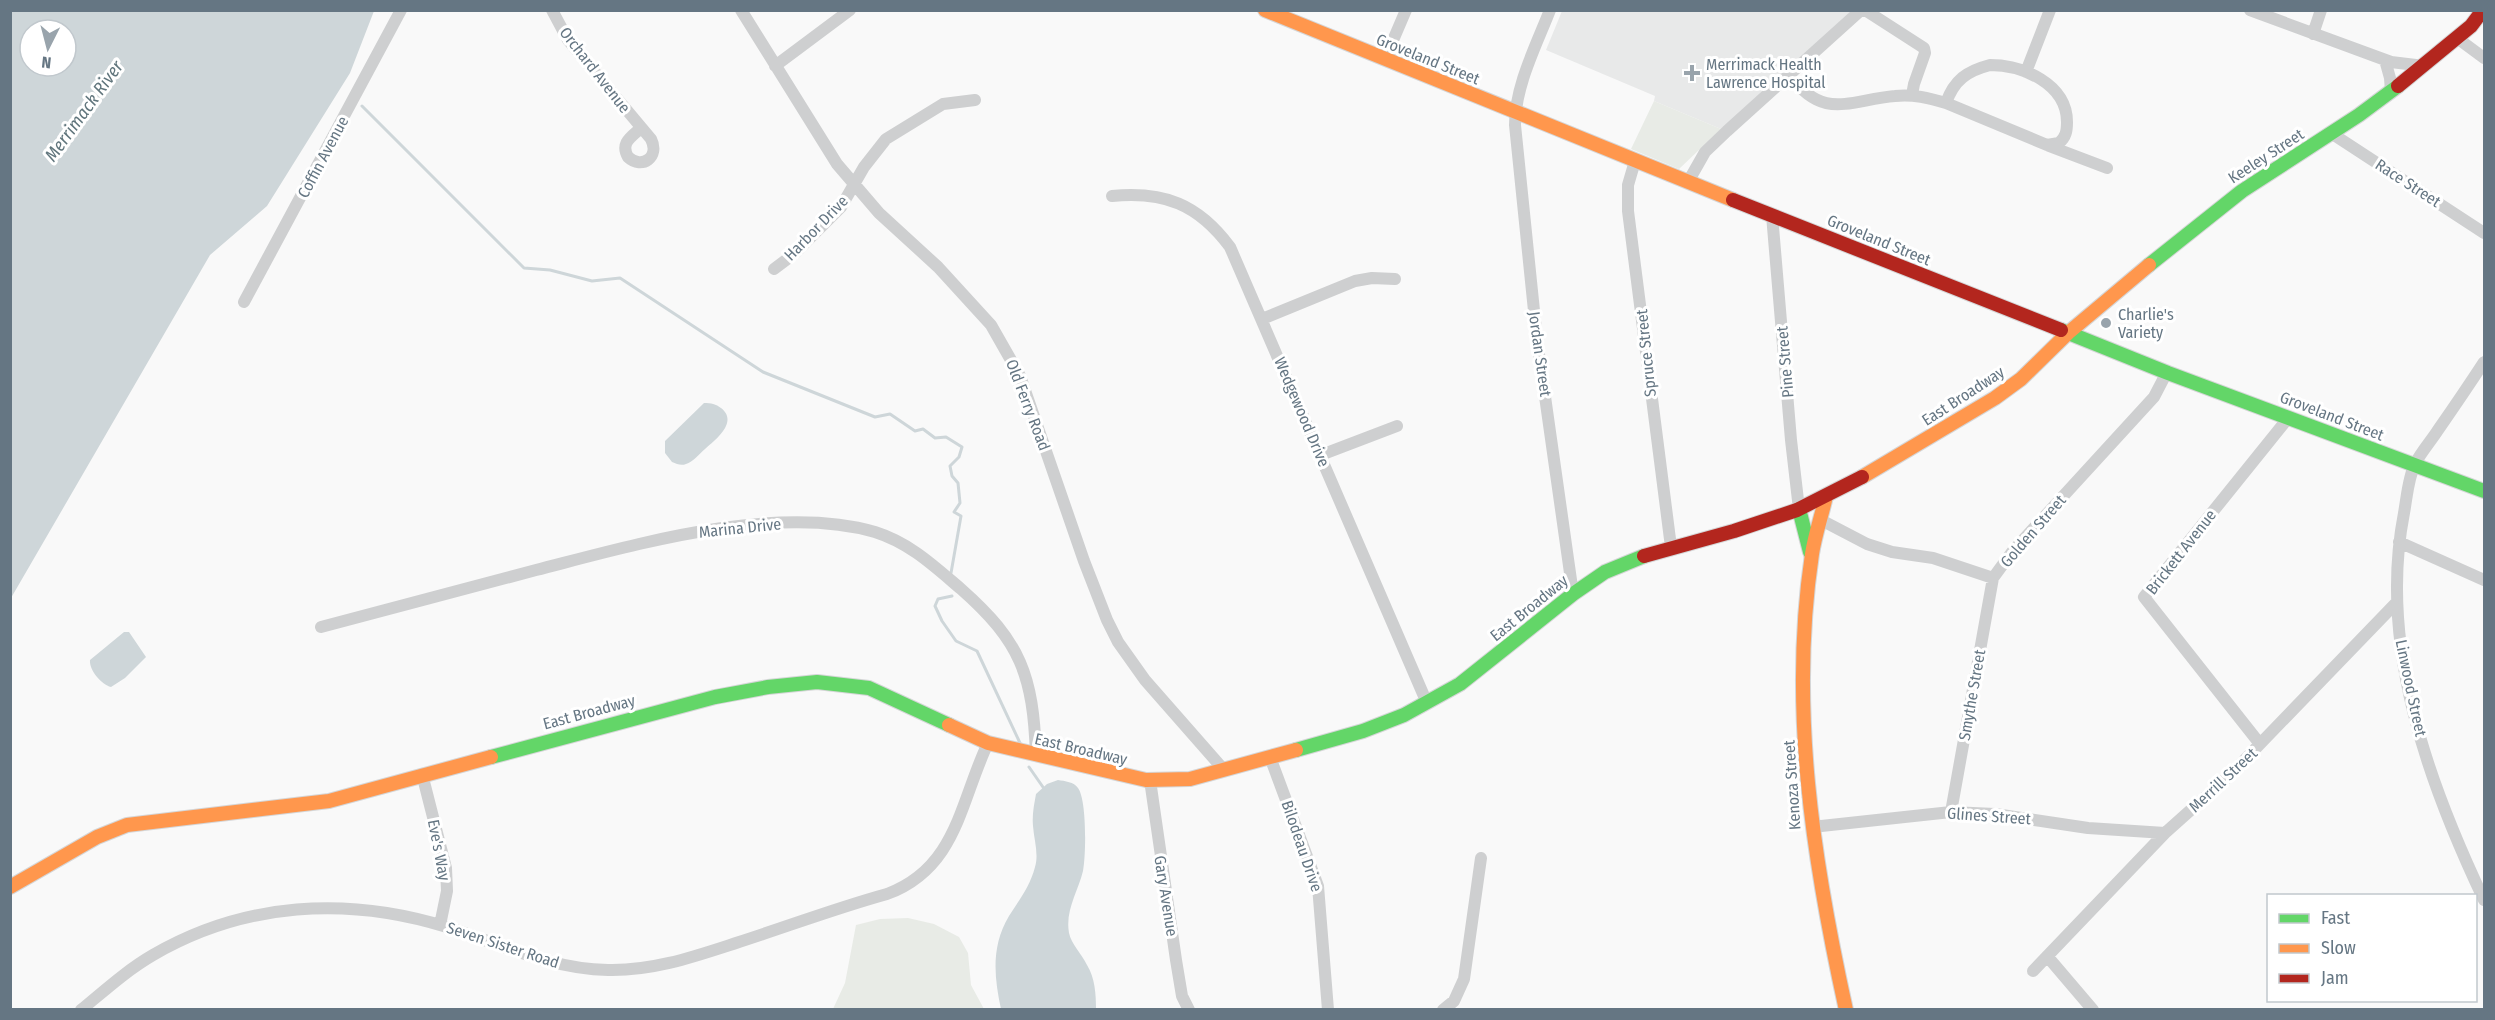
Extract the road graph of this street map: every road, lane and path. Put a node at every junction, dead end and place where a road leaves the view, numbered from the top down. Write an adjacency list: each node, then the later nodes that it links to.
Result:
1 (401, 10): 39 (street, Coffin Avenue)
2 (552, 10): 27 (street, Orchard Avenue)
3 (741, 10): 18 (street, Old Ferry Road)
4 (850, 10): 18 (street)
5 (1265, 10): 16 (street, Groveland Street)
6 (1406, 10): 16 (street)
7 (1550, 10): 26 (street)
8 (1863, 10): 21 (street); 23 (street)
9 (2050, 10): 20 (street)
10 (2250, 10): 13 (street)
11 (2321, 10): 13 (street)
12 (2483, 10): 14 (street, Keeley Street)
13 (2313, 34): 17 (street)
14 (2457, 38): 15 (street); 19 (street, Keeley Street)
15 (2484, 58)
16 (1385, 59): 26 (street, Groveland Street)
17 (2385, 60): 19 (street); 22 (street)
18 (775, 66): 33 (street, Old Ferry Road)
19 (2424, 66): 22 (street, Keeley Street)
20 (2026, 72): 25 (street); 29 (street)
21 (1790, 75): 23 (street); 32 (street)
22 (2391, 91): 28 (street, Keeley Street)
23 (1912, 96): 25 (street)
24 (975, 100): 33 (street, Harbor Drive)
25 (1946, 104): 29 (street)
26 (1515, 113): 30 (street, Groveland Street); 57 (street, Jordan Street)
27 (641, 128)
28 (2331, 133): 36 (street, Race Street); 41 (street, Keeley Street)
29 (2047, 145): 31 (street)
30 (1635, 161): 32 (street, Groveland Street); 53 (street, Spruce Street)
31 (2107, 168)
32 (1688, 182): 35 (street, Groveland Street)
33 (855, 185): 37 (street, Harbor Drive); 65 (street, Old Ferry Road)
34 (1112, 195): 40 (street, Wedgewood Drive)
35 (1772, 215): 41 (street, Groveland Street); 50 (street, Pine Street)
36 (2484, 233)
37 (774, 269)
38 (1395, 279): 40 (street)
39 (244, 303)
40 (1262, 319): 46 (street, Wedgewood Drive)
41 (2068, 333): 43 (street, Groveland Street); 49 (street, East Broadway)
42 (2484, 362): 47 (street)
43 (2167, 372): 44 (street, Groveland Street); 55 (street, Golden Street)
44 (2289, 417): 47 (street, Groveland Street); 62 (street, Brickett Avenue)
45 (1397, 426): 46 (street)
46 (1321, 455): 60 (street, Wedgewood Drive)
47 (2415, 465): 48 (street, Groveland Street); 52 (street, Linwood Street)
48 (2484, 491)
49 (1826, 496): 50 (street, East Broadway); 51 (street, Kenoza Street)
50 (1799, 509): 53 (street, East Broadway); 54 (street, Kenoza Street)
51 (1821, 520): 54 (street, Kenoza Street); 55 (street, Golden Street)
52 (2399, 542): 56 (street); 58 (street, Linwood Street)
53 (1671, 547): 57 (street, East Broadway)
54 (1811, 555): 69 (street, Kenoza Street)
55 (1993, 578): 68 (street, Smythe Street)
56 (2484, 580)
57 (1573, 594): 60 (street, East Broadway)
58 (2397, 602): 62 (street, Merrill Street); 73 (street, Linwood Street)
59 (321, 627): 63 (street, Marina Drive)
60 (1427, 704): 64 (street, East Broadway)
61 (988, 743): 63 (street, East Broadway); 66 (street, East Broadway); 74 (street, Seven Sister Road)
62 (2260, 744): 70 (street, Merrill Street)
63 (1036, 755): 67 (street, East Broadway)
64 (1270, 757): 65 (street, East Broadway); 79 (street, Bilodeau Drive)
65 (1224, 770): 67 (street, East Broadway)
66 (422, 774): 72 (street, East Broadway); 74 (street, Eve's Way)
67 (1150, 780): 78 (street, Gary Avenue)
68 (1951, 812): 69 (street, Glines Street); 70 (street, Glines Street)
69 (1812, 827): 81 (street, Kenoza Street)
70 (2166, 833): 75 (street, Merrill Street)
71 (1480, 858): 80 (street)
72 (10, 887)
73 (2484, 900)
74 (440, 925): 77 (street, Seven Sister Road)
75 (2047, 956): 76 (street, Merrill Street); 82 (street)
76 (2032, 971)
77 (87, 1008)
78 (1189, 1010)
79 (1328, 1010)
80 (1443, 1010)
81 (1846, 1010)
82 (2093, 1010)

